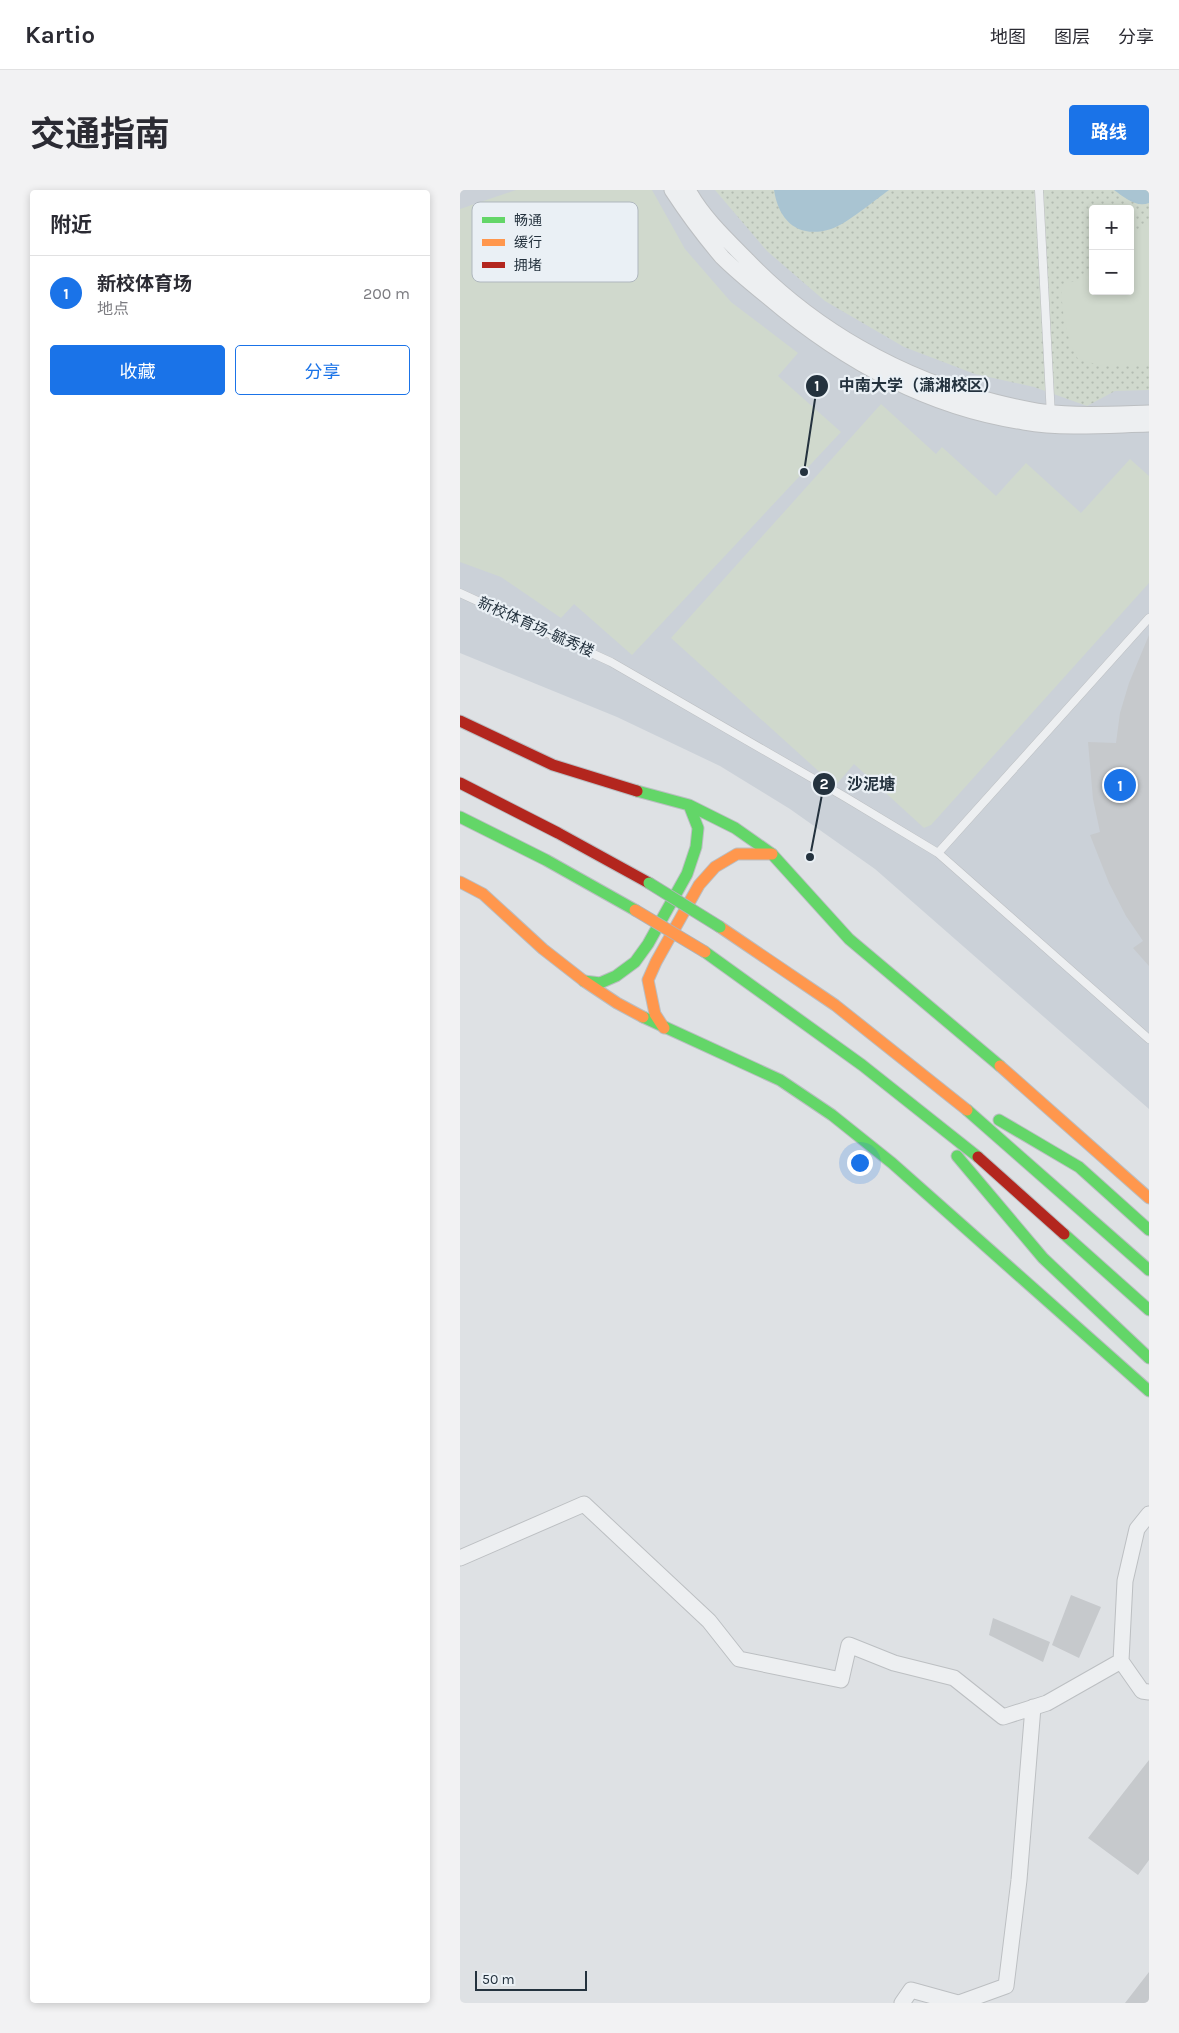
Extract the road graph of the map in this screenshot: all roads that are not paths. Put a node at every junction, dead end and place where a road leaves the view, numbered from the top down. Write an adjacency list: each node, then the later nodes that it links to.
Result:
1 (672, 190): 5 (street)
2 (688, 190): 5 (street)
3 (1039, 190): 5 (lane)
4 (1149, 413): 5 (street)
5 (1051, 419): 6 (street)
6 (1149, 424)
7 (460, 593): 13 (lane, 新校体育场-毓秀楼)
8 (1149, 618): 13 (lane)
9 (460, 721): 11 (main road)
10 (460, 783): 19 (main road, bridge)
11 (689, 805): 14 (main road); 16 (main road)
12 (460, 817): 20 (main road, bridge)
13 (938, 853): 18 (lane, 新校体育场-毓秀楼)
14 (772, 854): 17 (main road); 21 (main road)
15 (460, 882): 16 (main road)
16 (584, 981): 17 (main road)
17 (664, 1028): 26 (main road)
18 (1149, 1039)
19 (932, 1080): 22 (main road); 23 (main road)
20 (914, 1104): 24 (main road); 25 (main road)
21 (1149, 1198)
22 (1149, 1230)
23 (1149, 1270)
24 (1149, 1310)
25 (1149, 1358)
26 (1149, 1391)
27 (1149, 1514): 29 (street)
28 (460, 1558): 31 (street)
29 (1121, 1661): 30 (street); 31 (street)
30 (1149, 1692)
31 (1033, 1707): 33 (street)
32 (902, 2003): 33 (street)
33 (958, 2003)

